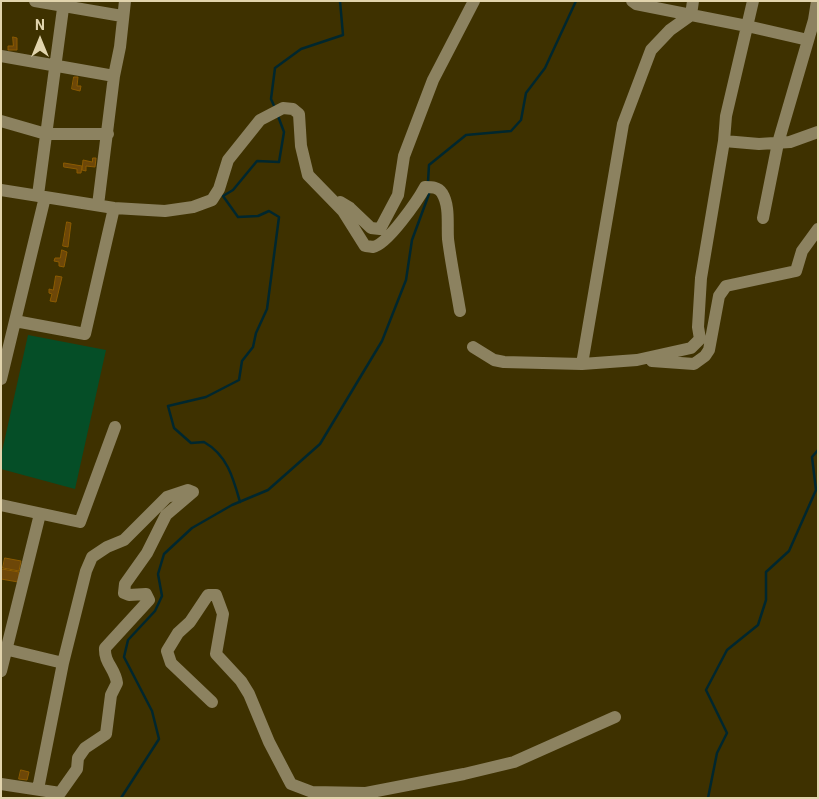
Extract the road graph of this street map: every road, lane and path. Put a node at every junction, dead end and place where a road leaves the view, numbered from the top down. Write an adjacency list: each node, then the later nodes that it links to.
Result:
1 (35, 1): 8 (street)
2 (125, 1): 10 (street)
3 (474, 1): 23 (street)
4 (693, 1): 9 (street)
5 (752, 1): 11 (street)
6 (817, 1): 12 (street)
7 (640, 2): 9 (street)
8 (64, 4): 10 (street); 14 (street)
9 (691, 15): 11 (street); 34 (street)
10 (122, 16): 15 (street)
11 (747, 26): 12 (street); 20 (street)
12 (808, 40): 21 (street)
13 (1, 56): 14 (street)
14 (56, 65): 15 (street); 18 (street)
15 (114, 76): 19 (street)
16 (1, 122): 18 (street)
17 (818, 132): 21 (street)
18 (46, 134): 19 (street); 24 (street)
19 (108, 134): 25 (street)
20 (724, 141): 21 (street); 33 (street)
21 (778, 143): 27 (street)
22 (1, 190): 24 (street)
23 (326, 195): 26 (street); 29 (street)
24 (42, 196): 25 (street); 30 (street)
25 (98, 205): 26 (street)
26 (114, 208): 30 (street)
27 (763, 218)
28 (818, 229): 33 (street)
29 (460, 311)
30 (15, 321): 32 (street)
31 (473, 347): 34 (street)
32 (4, 354): 35 (street)
33 (637, 360): 34 (street)
34 (582, 364)
35 (1, 379)
36 (114, 427): 38 (street)
37 (1, 504): 38 (street)
38 (40, 514): 39 (street)
39 (4, 649): 40 (street); 41 (street)
40 (63, 663): 46 (street); 46 (street)
41 (1, 672)
42 (212, 702): 45 (street)
43 (615, 717): 45 (street)
44 (1, 784): 46 (street)
45 (290, 784): 47 (street)
46 (38, 789)
47 (302, 798)

